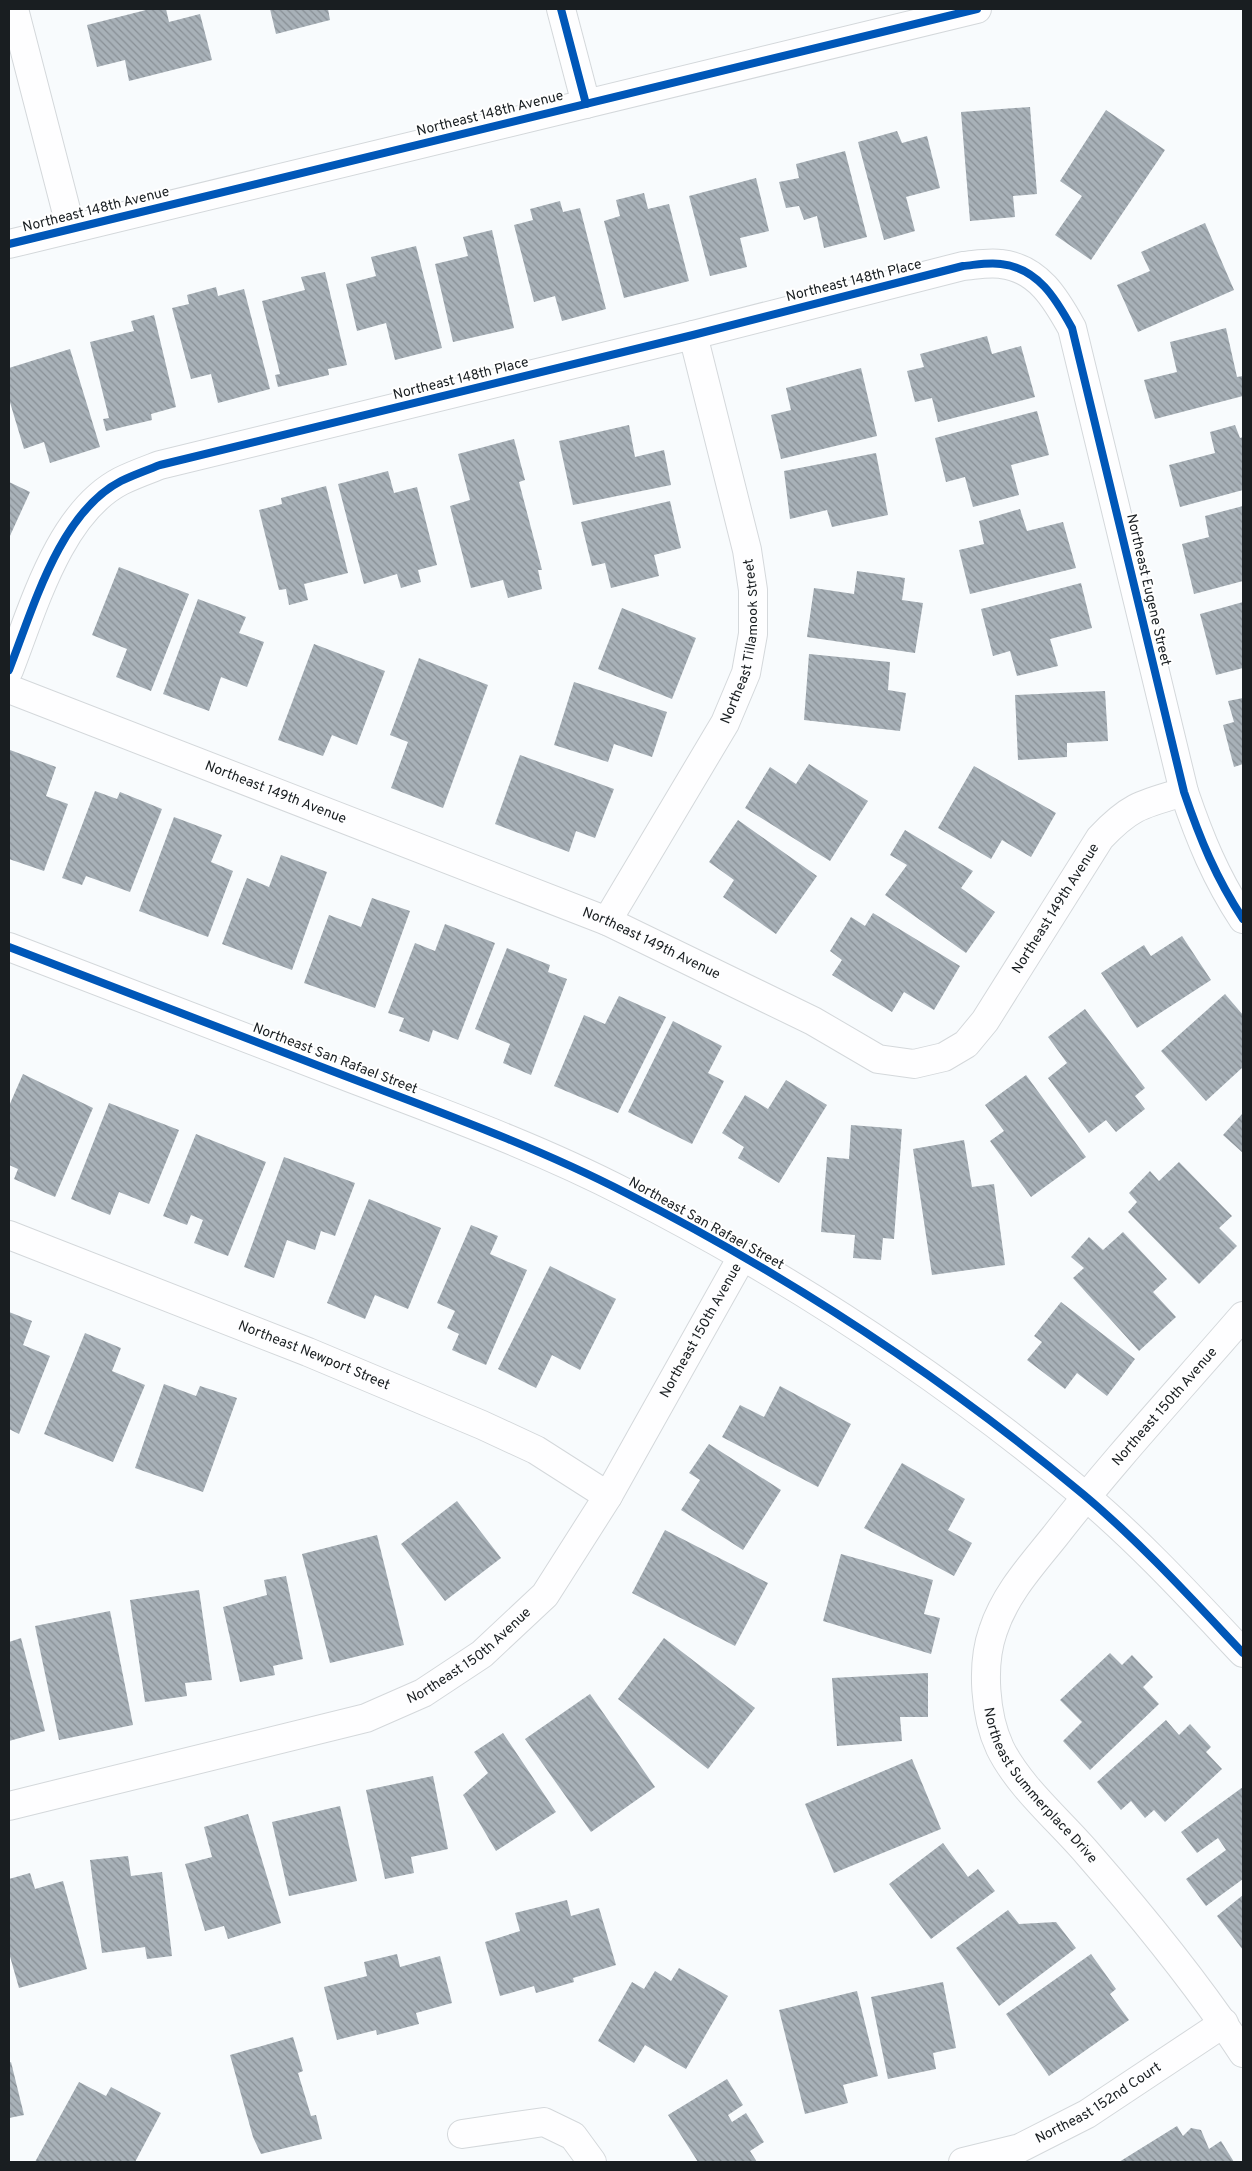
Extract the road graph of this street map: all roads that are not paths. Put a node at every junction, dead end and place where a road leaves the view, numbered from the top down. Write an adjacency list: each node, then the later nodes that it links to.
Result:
1 (14, 9): 5 (street)
2 (561, 9): 4 (street)
3 (977, 9): 4 (street, Northeast 148th Avenue)
4 (586, 104): 5 (street, Northeast 148th Avenue)
5 (71, 229): 6 (street, Northeast 148th Avenue)
6 (9, 244)
7 (1027, 272): 8 (street, Northeast 148th Place); 11 (street, Northeast Eugene Street)
8 (693, 335): 9 (street, Northeast 148th Place); 13 (street, Northeast Tillamook Street)
9 (9, 670)
10 (9, 689): 13 (street, Northeast 149th Avenue)
11 (1184, 792): 12 (street, Northeast Eugene Street); 13 (street, Northeast 149th Avenue)
12 (1243, 919)
13 (607, 920)
14 (9, 947): 16 (street, Northeast San Rafael Street)
15 (9, 1235): 18 (street, Northeast Newport Street)
16 (742, 1257): 18 (street, Northeast 150th Avenue); 19 (street, Northeast San Rafael Street)
17 (1243, 1316): 19 (street, Northeast 150th Avenue)
18 (608, 1496): 21 (street, Northeast 150th Avenue)
19 (1086, 1497): 20 (street, Northeast San Rafael Street); 22 (street, Northeast Summerplace Drive)
20 (1243, 1653)
21 (9, 1806)
22 (1224, 2023): 23 (street, Northeast Summerplace Drive); 26 (street, Northeast 152nd Court)
23 (1243, 2053)
24 (462, 2134): 25 (street)
25 (592, 2162)
26 (963, 2162)

